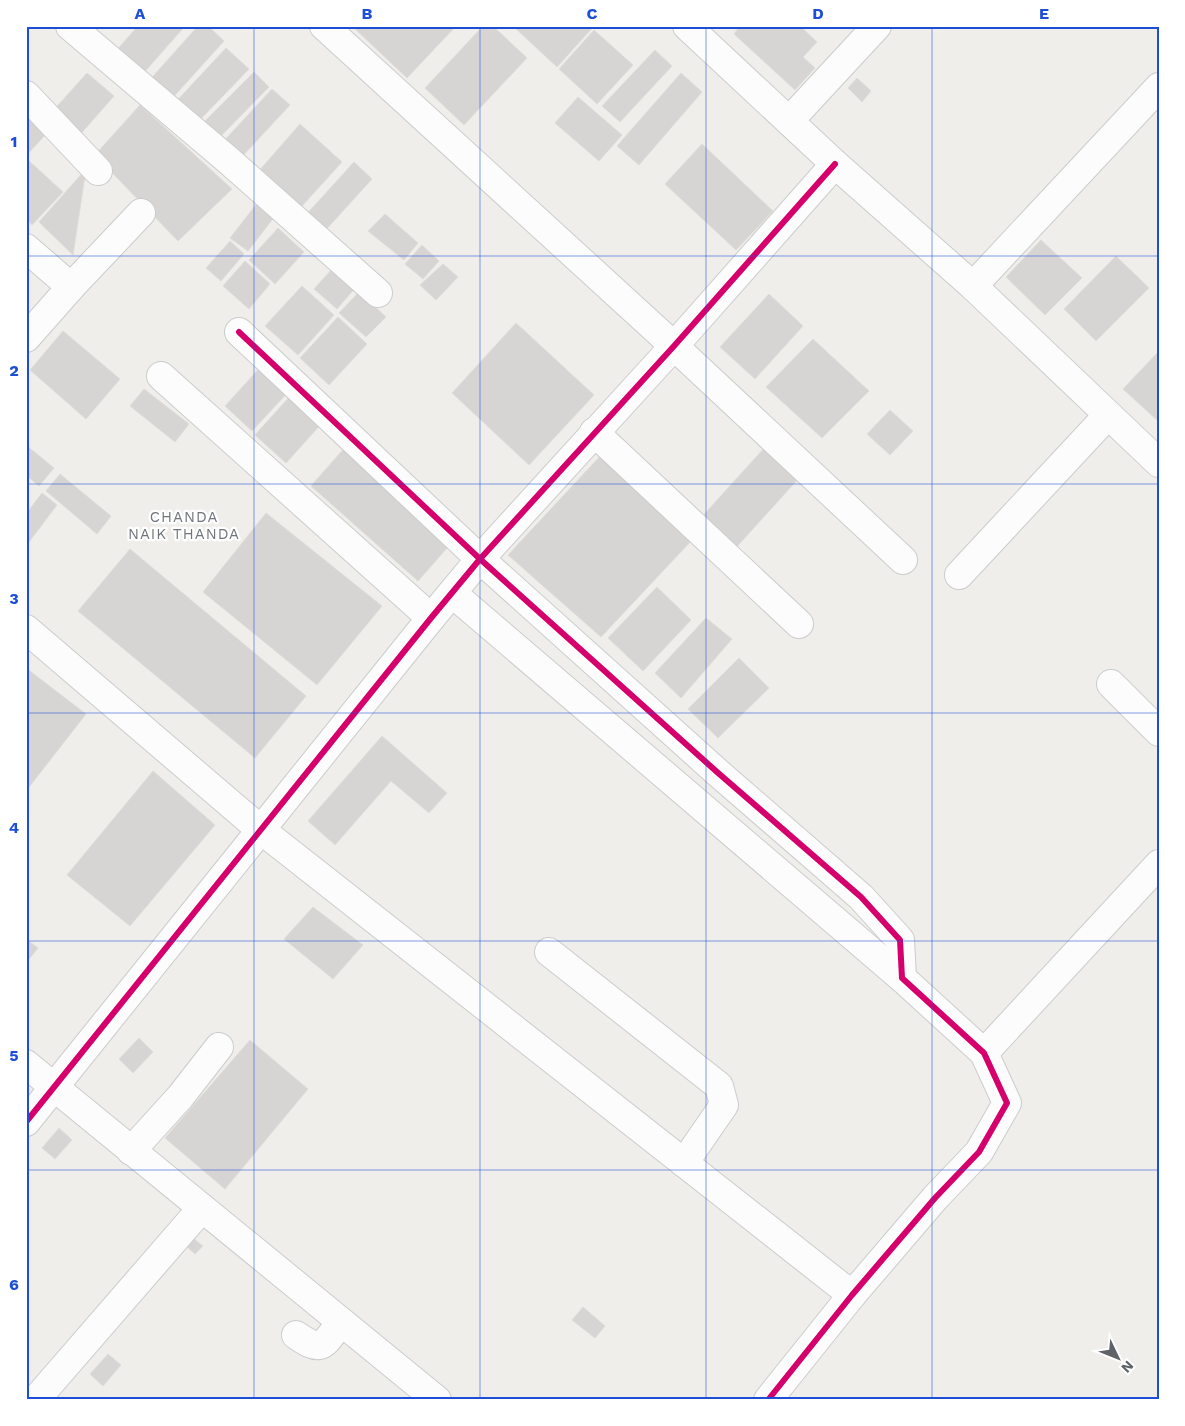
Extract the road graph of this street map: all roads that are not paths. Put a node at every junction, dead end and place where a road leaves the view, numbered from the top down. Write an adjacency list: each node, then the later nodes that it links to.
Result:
1 (70, 26): 14 (street)
2 (324, 26): 17 (street)
3 (687, 26): 7 (street)
4 (877, 26): 7 (street)
5 (1159, 87): 12 (street)
6 (26, 95): 9 (street)
7 (790, 121): 8 (street)
8 (835, 164): 12 (street); 17 (street)
9 (98, 171)
10 (141, 213): 13 (street)
11 (26, 248): 13 (street)
12 (974, 286): 19 (street)
13 (70, 287): 16 (street)
14 (378, 294)
15 (239, 332): 22 (street)
16 (26, 338)
17 (674, 346): 20 (street); 23 (street)
18 (161, 376): 26 (street)
19 (1108, 415): 21 (street); 24 (street)
20 (594, 432): 22 (street); 27 (street)
21 (1159, 463)
22 (480, 559): 25 (street); 34 (street)
23 (903, 560)
24 (959, 574)
25 (452, 593): 26 (street); 34 (street)
26 (431, 618): 31 (street)
27 (799, 624)
28 (26, 629): 31 (street)
29 (1110, 684): 30 (street)
30 (1159, 732)
31 (261, 830): 38 (street); 41 (street)
32 (1159, 864): 36 (street)
33 (549, 952): 41 (street)
34 (902, 978): 36 (street)
35 (219, 1048): 40 (street)
36 (984, 1053): 43 (street)
37 (26, 1064): 38 (street)
38 (54, 1088): 39 (street); 40 (street)
39 (26, 1122)
40 (131, 1151): 42 (street)
41 (684, 1163): 43 (street)
42 (202, 1208): 44 (street); 46 (street)
43 (852, 1295): 48 (street)
44 (341, 1322): 45 (street); 47 (street)
45 (296, 1335)
46 (39, 1396)
47 (437, 1400)
48 (768, 1400)

